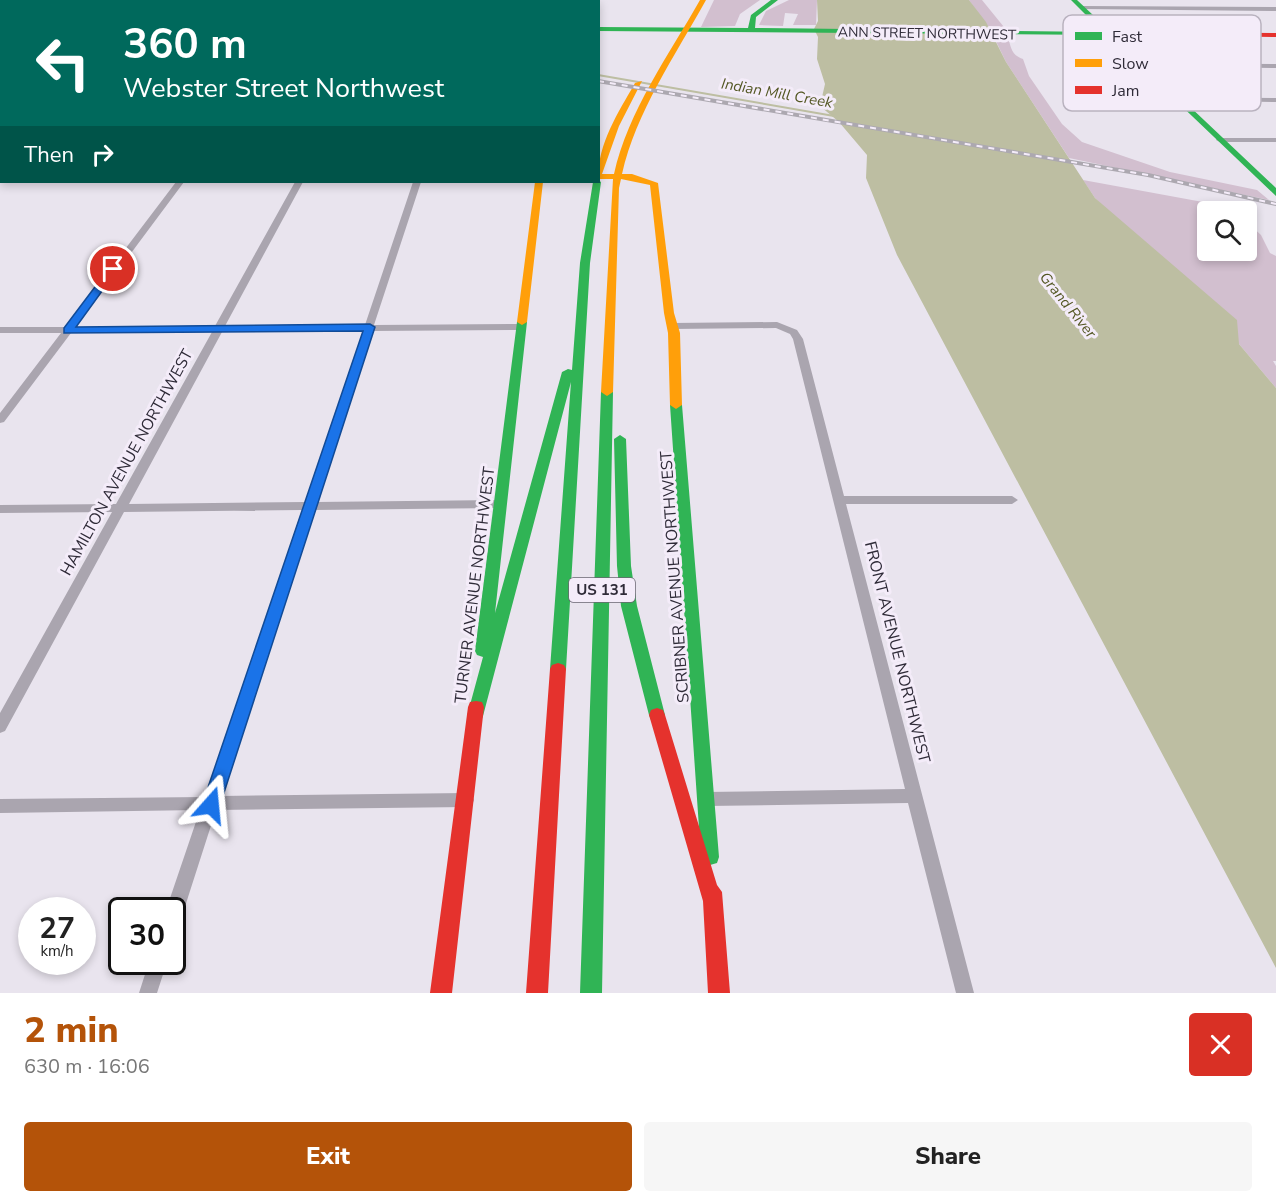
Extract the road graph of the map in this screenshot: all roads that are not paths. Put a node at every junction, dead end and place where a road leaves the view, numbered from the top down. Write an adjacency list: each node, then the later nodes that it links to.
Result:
1 (688, 0): 19 (main road, US 131)
2 (707, 0): 7 (main road)
3 (766, 0): 10 (main road)
4 (775, 0): 10 (main road)
5 (1078, 4): 6 (street); 8 (main road)
6 (1276, 9)
7 (696, 12): 34 (main road, US 131)
8 (1090, 15)
9 (600, 29): 10 (main road, ANN STREET NORTHWEST)
10 (746, 31): 11 (main road, ANN STREET NORTHWEST)
11 (1063, 35)
12 (1261, 66): 13 (street)
13 (1276, 66)
14 (1261, 100): 15 (street)
15 (1276, 100)
16 (1190, 111): 17 (main road)
17 (1220, 140): 18 (street); 26 (main road)
18 (1276, 140)
19 (600, 170)
20 (600, 176): 28 (main road, SCRIBNER AVENUE NORTHWEST)
21 (179, 183): 33 (street)
22 (298, 183): 31 (street, HAMILTON AVENUE NORTHWEST)
23 (417, 183): 29 (street)
24 (539, 183): 30 (main road, TURNER AVENUE NORTHWEST)
25 (597, 183): 27 (main road, US 131)
26 (1274, 188)
27 (582, 315): 42 (main road); 54 (main road, US 131)
28 (672, 326): 36 (street, FRONT AVENUE NORTHWEST); 45 (main road, SCRIBNER AVENUE NORTHWEST)
29 (370, 327): 30 (street); 31 (street); 39 (street)
30 (522, 327): 38 (main road, TURNER AVENUE NORTHWEST)
31 (219, 328): 33 (street); 40 (street, HAMILTON AVENUE NORTHWEST)
32 (0, 330): 33 (street)
33 (68, 330): 35 (street)
34 (608, 367): 50 (main road); 55 (main road, US 131)
35 (0, 420)
36 (840, 500): 37 (street); 44 (street, FRONT AVENUE NORTHWEST)
37 (1012, 500)
38 (499, 504): 39 (street); 42 (main road, TURNER AVENUE NORTHWEST)
39 (310, 505): 40 (street); 47 (street)
40 (120, 508): 41 (street); 43 (street, HAMILTON AVENUE NORTHWEST)
41 (0, 509)
42 (475, 716): 46 (main road, TURNER AVENUE NORTHWEST)
43 (0, 728)
44 (915, 796): 45 (street); 57 (street, FRONT AVENUE NORTHWEST)
45 (706, 799): 50 (main road, SCRIBNER AVENUE NORTHWEST)
46 (465, 800): 47 (street); 53 (main road, TURNER AVENUE NORTHWEST)
47 (211, 805): 48 (street); 49 (street)
48 (0, 806)
49 (180, 897)
50 (712, 900): 56 (main road, SCRIBNER AVENUE NORTHWEST)
51 (154, 975): 52 (street)
52 (148, 993)
53 (441, 993)
54 (537, 993)
55 (591, 993)
56 (719, 993)
57 (965, 993)

